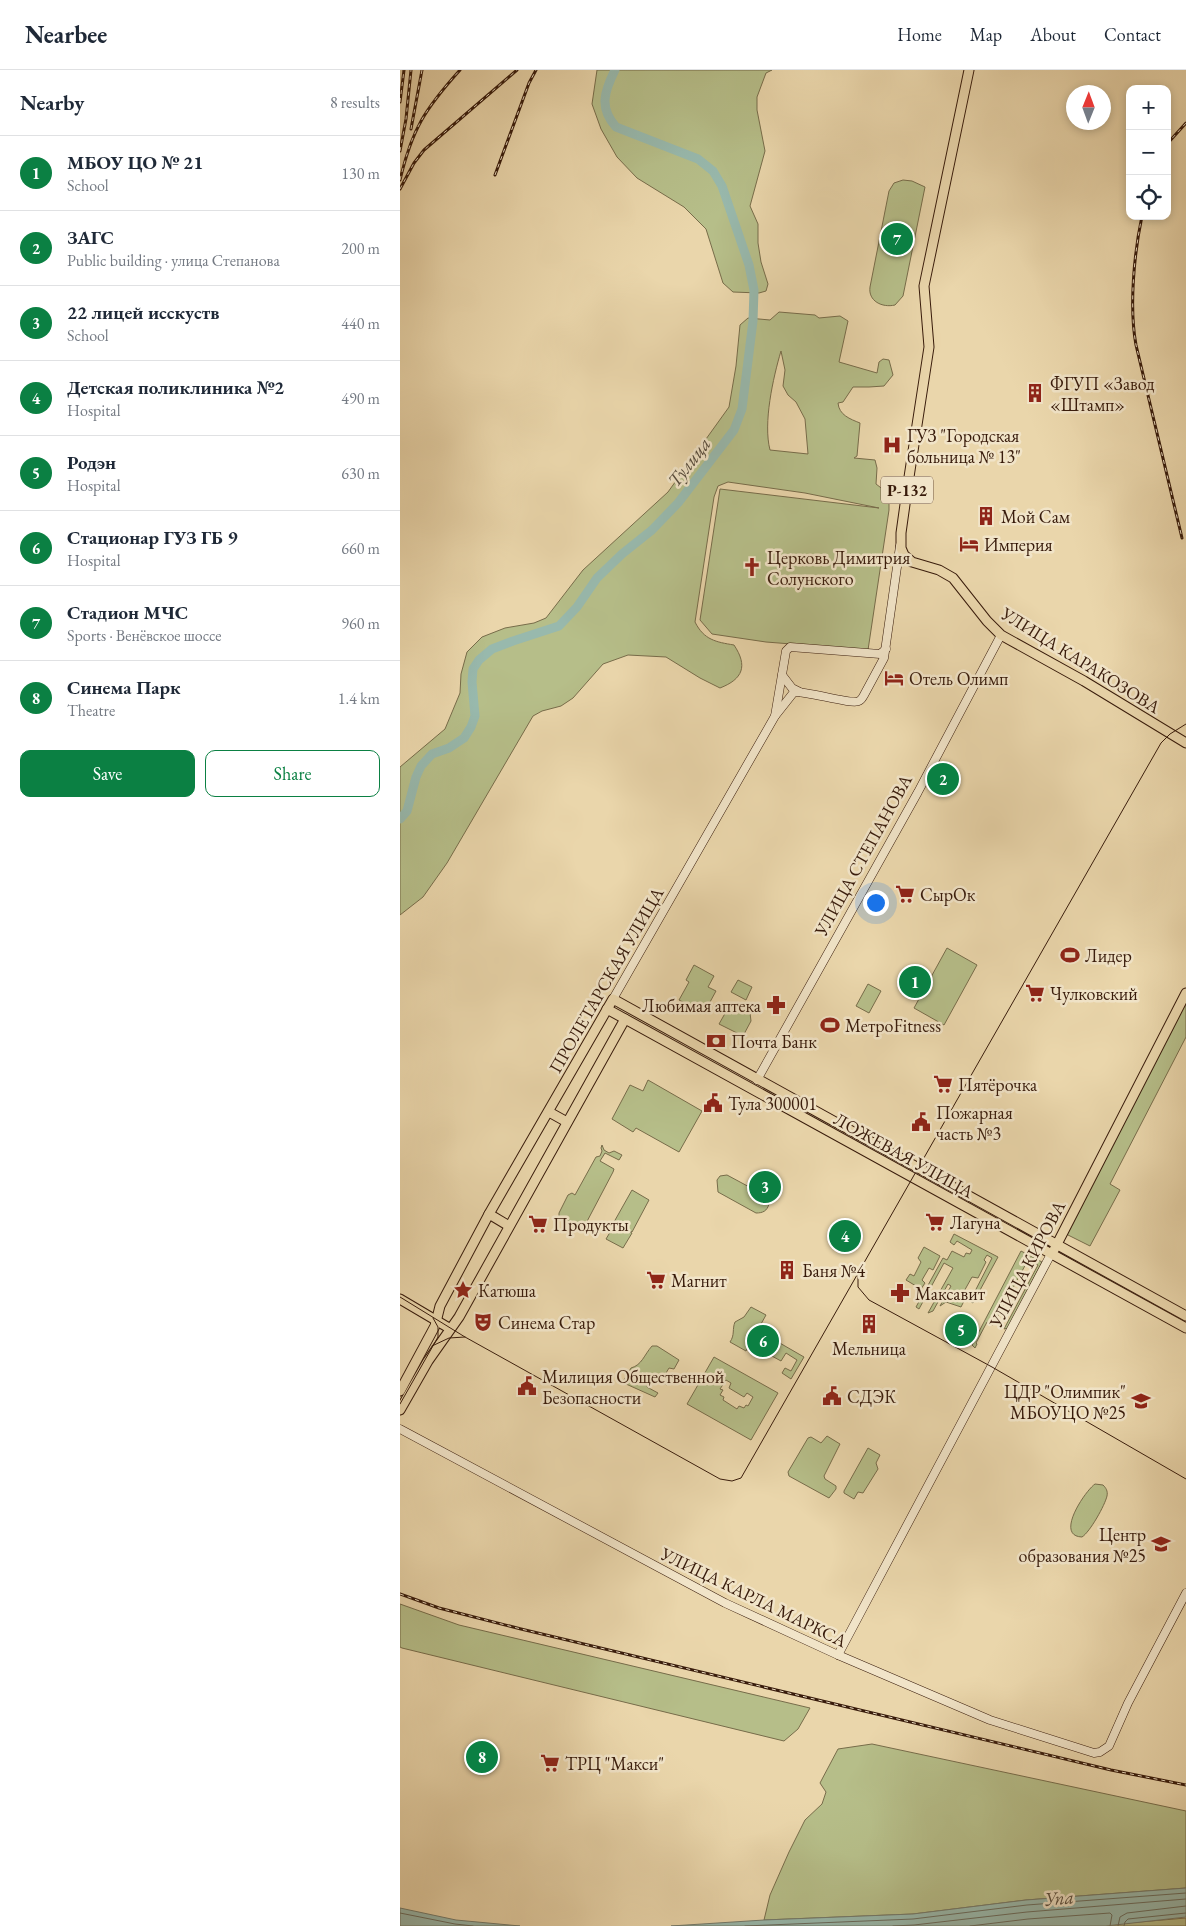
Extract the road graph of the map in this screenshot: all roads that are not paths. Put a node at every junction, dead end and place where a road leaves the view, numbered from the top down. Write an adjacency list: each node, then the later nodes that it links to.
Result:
1 (970, 70): 2 (main road, Р-132)
2 (900, 544): 3 (main road, УЛИЦА КАРАКОЗОВА); 4 (street)
3 (917, 563): 4 (street); 5 (main road, УЛИЦА КАРАКОЗОВА)
4 (897, 568): 6 (street)
5 (1001, 635): 10 (main road, УЛИЦА КАРАКОЗОВА); 17 (street, УЛИЦА СТЕПАНОВА)
6 (886, 649): 7 (street, ПРОЛЕТАРСКАЯ УЛИЦА); 8 (street)
7 (782, 675): 8 (street); 9 (street, ПРОЛЕТАРСКАЯ УЛИЦА)
8 (800, 692): 9 (street)
9 (775, 716): 12 (street, ПРОЛЕТАРСКАЯ УЛИЦА)
10 (1186, 743)
11 (1186, 993): 25 (main road, УЛИЦА КИРОВА)
12 (613, 999): 13 (main road, ПРОЛЕТАРСКАЯ УЛИЦА); 17 (main road, ЛОЖЕВАЯ УЛИЦА)
13 (607, 1009): 14 (main road, ПРОЛЕТАРСКАЯ УЛИЦА); 15 (main road, ЛОЖЕВАЯ УЛИЦА)
14 (601, 1019): 16 (main road); 19 (main road, ПРОЛЕТАРСКАЯ УЛИЦА)
15 (625, 1019): 16 (main road, ПРОЛЕТАРСКАЯ УЛИЦА); 18 (main road, ЛОЖЕВАЯ УЛИЦА)
16 (619, 1030): 20 (main road, ПРОЛЕТАРСКАЯ УЛИЦА)
17 (758, 1080): 18 (main road, УЛИЦА СТЕПАНОВА); 21 (main road, ЛОЖЕВАЯ УЛИЦА)
18 (752, 1090): 22 (main road, ЛОЖЕВАЯ УЛИЦА)
19 (549, 1112): 20 (main road); 23 (main road, ПРОЛЕТАРСКАЯ УЛИЦА)
20 (567, 1122): 24 (main road, ПРОЛЕТАРСКАЯ УЛИЦА)
21 (851, 1132): 22 (main road); 25 (main road, ЛОЖЕВАЯ УЛИЦА)
22 (846, 1142): 26 (main road, ЛОЖЕВАЯ УЛИЦА)
23 (489, 1214): 24 (main road); 29 (main road, ПРОЛЕТАРСКАЯ УЛИЦА)
24 (509, 1226): 30 (main road, ПРОЛЕТАРСКАЯ УЛИЦА)
25 (1056, 1244): 26 (main road, УЛИЦА КИРОВА); 28 (main road, ЛОЖЕВАЯ УЛИЦА)
26 (1051, 1254): 31 (main road, ЛОЖЕВАЯ УЛИЦА); 36 (street, УЛИЦА КИРОВА)
27 (400, 1299): 29 (main road)
28 (1186, 1316)
29 (437, 1321): 30 (main road); 32 (main road, ПРОЛЕТАРСКАЯ УЛИЦА)
30 (449, 1328): 33 (main road, ПРОЛЕТАРСКАЯ УЛИЦА)
31 (1186, 1328)
32 (400, 1391)
33 (400, 1410)
34 (400, 1428): 36 (street, УЛИЦА КАРЛА МАРКСА)
35 (1186, 1593): 36 (street, УЛИЦА КАРЛА МАРКСА)
36 (838, 1655)

